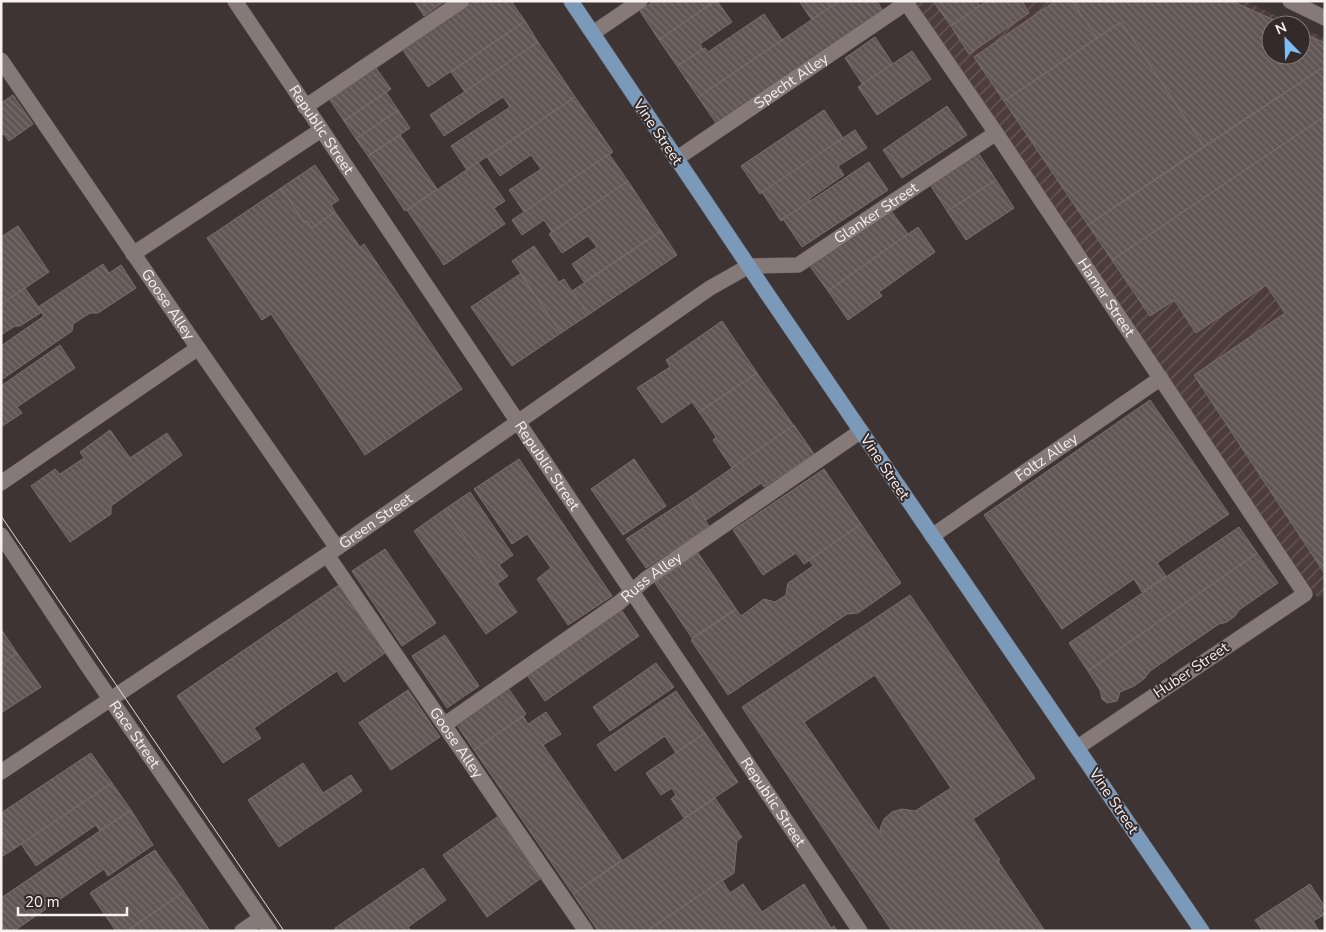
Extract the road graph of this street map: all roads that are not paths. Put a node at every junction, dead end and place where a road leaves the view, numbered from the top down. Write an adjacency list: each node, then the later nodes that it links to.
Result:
1 (235, 1): 10 (street, Republic Street)
2 (462, 1): 10 (street)
3 (571, 1): 8 (main road, Vine Street)
4 (640, 1): 8 (street)
5 (1290, 1): 7 (street)
6 (906, 2): 12 (street, Hamer Street); 13 (street, Specht Alley)
7 (1325, 18)
8 (593, 33): 13 (main road, Vine Street)
9 (1, 60): 14 (street, Goose Alley)
10 (305, 107): 11 (street, Republic Street)
11 (320, 130): 14 (street); 18 (street, Republic Street)
12 (996, 133): 15 (street, Glanker Street); 17 (street, Hamer Street)
13 (676, 159): 15 (main road, Vine Street)
14 (133, 254): 16 (street, Goose Alley)
15 (749, 266): 18 (street, Green Street); 19 (main road, Vine Street)
16 (198, 348): 20 (street); 23 (street, Goose Alley)
17 (1161, 378): 22 (street, Foltz Alley); 25 (street, Hamer Street)
18 (519, 422): 23 (street, Green Street); 24 (street, Republic Street)
19 (861, 431): 22 (main road, Vine Street); 24 (street, Russ Alley)
20 (1, 483)
21 (1, 535): 26 (street, Race Street)
22 (932, 536): 28 (main road, Vine Street)
23 (332, 551): 26 (street, Green Street); 27 (street, Goose Alley)
24 (632, 591): 27 (street, Russ Alley); 33 (street, Republic Street)
25 (1305, 594): 28 (street, Huber Street)
26 (111, 700): 29 (street, Green Street); 30 (street, Race Street)
27 (444, 724): 32 (street, Goose Alley)
28 (1078, 747): 34 (main road, Vine Street)
29 (1, 772)
30 (266, 924): 31 (street)
31 (242, 931)
32 (586, 931)
33 (860, 931)
34 (1202, 931)

